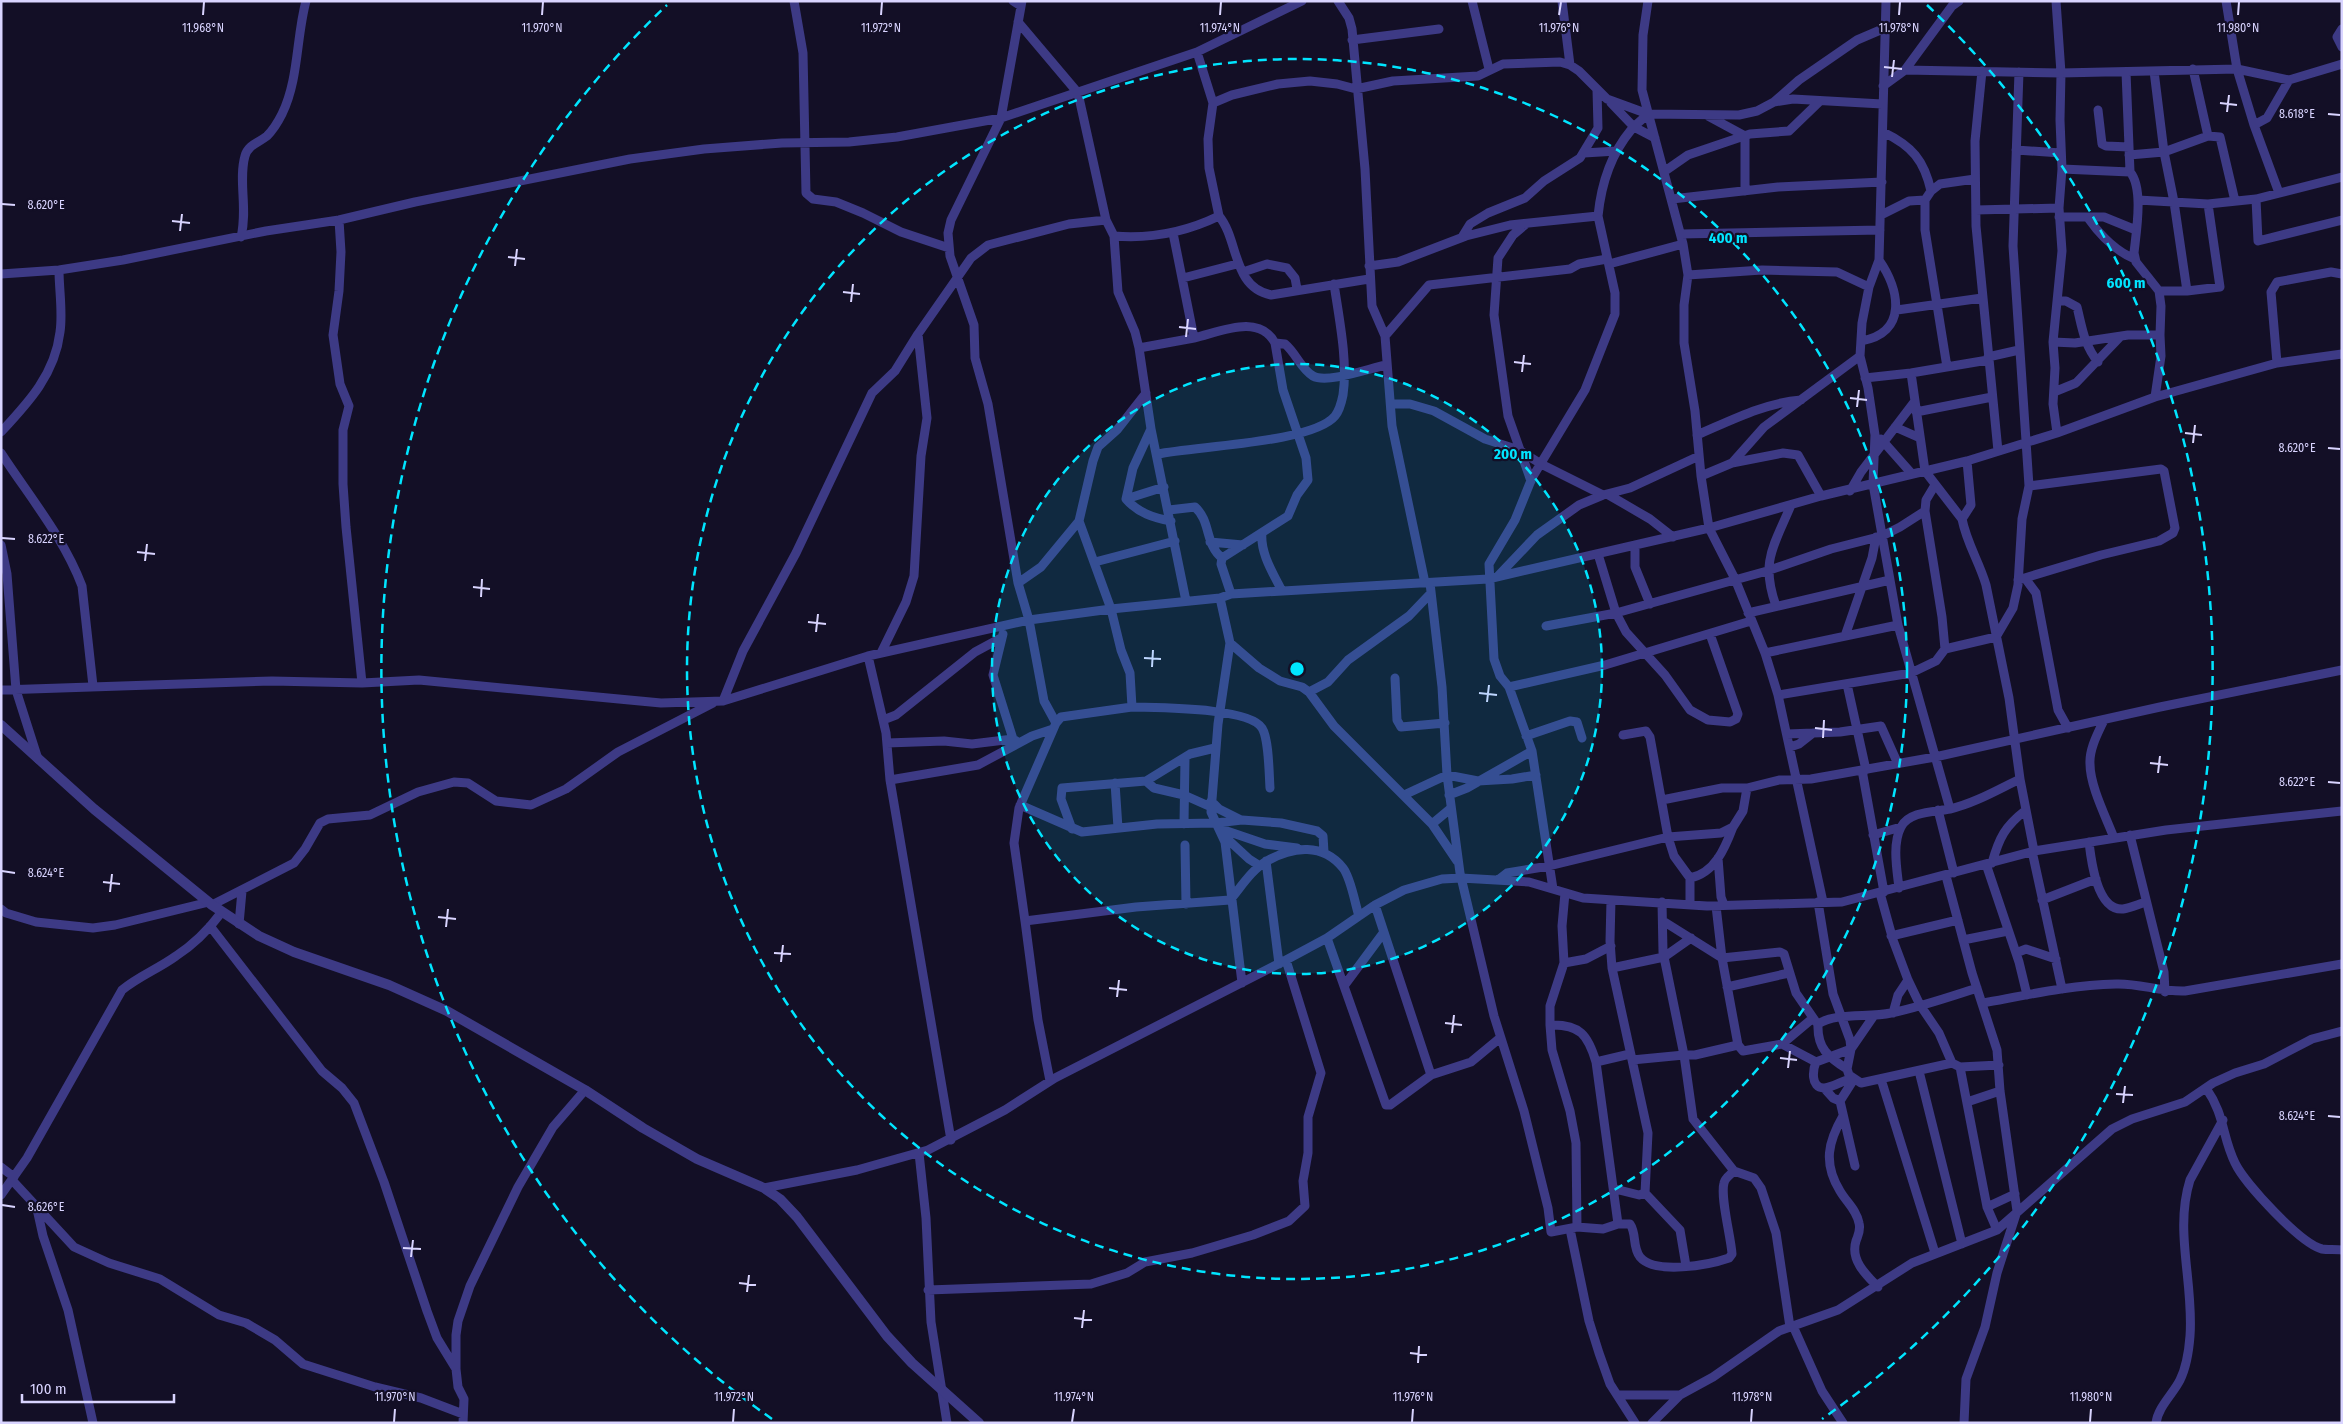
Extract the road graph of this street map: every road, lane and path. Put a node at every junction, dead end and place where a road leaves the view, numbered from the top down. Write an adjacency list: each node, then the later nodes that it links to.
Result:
1 (306, 1): 91 (street)
2 (794, 1): 52 (street)
3 (1012, 1): 13 (street)
4 (1302, 1): 20 (street)
5 (1338, 1): 18 (street)
6 (1472, 1): 23 (street)
7 (1562, 1): 22 (street)
8 (1648, 1): 43 (street)
9 (1886, 1): 15 (street)
10 (1959, 1): 25 (street)
11 (2056, 1): 30 (street)
12 (2226, 1): 24 (street)
13 (1022, 4): 14 (street)
14 (1018, 22): 36 (street); 45 (street)
15 (1885, 28): 33 (street); 38 (street)
16 (1439, 29): 18 (street)
17 (2342, 29): 19 (street)
18 (1352, 40): 34 (street)
19 (2342, 47)
20 (1197, 52): 36 (street); 40 (street)
21 (2342, 64): 32 (street)
22 (1570, 65): 23 (street); 35 (street)
23 (1489, 69): 34 (street)
24 (2237, 69): 26 (street); 32 (street); 46 (street)
25 (1905, 70): 27 (street); 33 (street)
26 (2193, 70): 28 (street); 50 (street)
27 (1982, 71): 29 (street); 63 (street)
28 (2154, 71): 31 (street); 56 (street)
29 (2019, 72): 30 (street); 53 (street)
30 (2061, 72): 31 (street); 58 (street)
31 (2126, 72): 55 (street)
32 (2289, 80): 46 (street)
33 (1883, 86): 41 (street)
34 (1356, 88): 40 (street); 99 (street)
35 (1597, 90): 37 (street); 57 (street)
36 (1078, 93): 45 (street); 83 (street)
37 (1607, 99): 43 (street); 47 (street)
38 (1774, 102): 39 (street); 44 (street)
39 (1819, 102): 41 (street); 49 (street)
40 (1213, 103): 79 (street)
41 (1882, 104): 48 (street)
42 (2098, 110): 55 (street)
43 (1648, 114): 44 (street); 47 (street); 51 (street)
44 (1706, 114): 49 (street)
45 (1001, 118): 52 (street); 94 (street)
46 (2254, 125): 67 (street)
47 (1634, 127): 51 (street); 54 (street)
48 (1883, 132): 64 (street); 66 (street)
49 (1745, 136): 60 (street); 65 (street)
50 (2208, 136): 56 (street); 73 (street)
51 (1655, 138): 60 (street)
52 (806, 143): 82 (street); 94 (street)
53 (2016, 150): 58 (street); 75 (street)
54 (1617, 151): 57 (street); 80 (street)
55 (2129, 151): 56 (street); 61 (street)
56 (2164, 152): 72 (street)
57 (1584, 153): 92 (street)
58 (2061, 154): 59 (street)
59 (2062, 169): 61 (street); 77 (street)
60 (1664, 171): 68 (street)
61 (2130, 172): 71 (street)
62 (2342, 177): 67 (street)
63 (1975, 179): 66 (street); 76 (street)
64 (1882, 182): 65 (street); 78 (street)
65 (1745, 190): 68 (street)
66 (1931, 191): 70 (street)
67 (2279, 192): 69 (street)
68 (1672, 199): 89 (street)
69 (2256, 199): 73 (street); 84 (street)
70 (1925, 200): 78 (street); 116 (street)
71 (2138, 200): 72 (street); 87 (street)
72 (2174, 202): 74 (street); 113 (street)
73 (2235, 202): 74 (street)
74 (2208, 204): 113 (street)
75 (2015, 209): 76 (street); 77 (street); 128 (street)
76 (1976, 210): 114 (street)
77 (2059, 213): 81 (street); 115 (street)
78 (1881, 214): 86 (street)
79 (1219, 216): 88 (street); 98 (street)
80 (1598, 216): 85 (street); 97 (street)
81 (2088, 218): 87 (street); 95 (street)
82 (339, 220): 91 (street); 232 (street)
83 (1106, 220): 90 (street); 105 (street)
84 (2342, 220)
85 (1526, 224): 92 (street); 108 (street)
86 (1880, 230): 89 (street); 96 (street)
87 (2136, 230): 95 (street)
88 (1173, 233): 90 (street); 106 (street)
89 (1681, 234): 93 (street)
90 (1114, 236): 127 (street)
91 (241, 237): 100 (street)
92 (1462, 237): 99 (street)
93 (1683, 244): 97 (street); 104 (street)
94 (949, 248): 105 (street)
95 (2135, 259): 112 (street)
96 (1878, 260): 110 (street); 117 (street)
97 (1608, 261): 108 (street); 167 (street)
98 (1237, 264): 101 (street); 106 (street)
99 (1369, 266): 107 (street)
100 (59, 270): 102 (street); 149 (street)
101 (1243, 272): 111 (street); 111 (street)
102 (1, 274)
103 (2342, 274): 133 (street)
104 (1688, 275): 110 (street); 152 (street)
105 (957, 278): 118 (street); 203 (street)
106 (1183, 278): 122 (street)
107 (1370, 279): 109 (street); 120 (street)
108 (1495, 279): 120 (street); 158 (street)
109 (1334, 284): 111 (street); 137 (street)
110 (1869, 287): 123 (street)
111 (1297, 289)
112 (2159, 291): 113 (street); 119 (street)
113 (2187, 291)
114 (1982, 298): 116 (street); 131 (street)
115 (2057, 301): 124 (street); 125 (street)
116 (1937, 304): 117 (street); 135 (street)
117 (1897, 310): 123 (street)
118 (918, 334): 225 (street); 240 (street)
119 (2160, 335): 121 (street); 142 (street)
120 (1384, 336): 134 (street)
121 (2121, 336): 124 (street); 132 (street)
122 (1194, 338): 126 (street); 127 (street)
123 (1861, 340): 130 (street)
124 (2086, 341): 125 (street); 132 (street)
125 (2053, 342): 139 (street)
126 (1275, 343): 137 (street); 150 (street)
127 (1139, 348): 140 (street)
128 (2018, 350): 131 (street); 156 (street)
129 (2342, 354): 133 (street)
130 (1860, 356): 138 (street); 143 (street)
131 (1988, 359): 135 (street); 141 (street)
132 (2098, 362): 139 (street)
133 (2277, 363): 142 (street)
134 (1386, 365): 137 (street); 145 (street)
135 (1947, 367): 136 (street)
136 (1911, 374): 138 (street); 144 (street)
137 (1344, 376): 150 (street)
138 (1865, 378): 153 (street)
139 (2054, 392): 151 (street)
140 (1146, 393): 148 (street); 184 (street)
141 (1992, 397): 146 (street); 159 (street)
142 (2155, 397): 151 (street)
143 (1801, 400): 152 (street); 157 (street)
144 (1915, 401): 146 (street); 147 (street)
145 (1391, 404): 158 (street); 204 (street)
146 (1916, 412): 154 (street)
147 (1895, 427): 154 (street); 155 (street)
148 (1151, 429): 161 (street); 179 (street)
149 (1, 432)
150 (1297, 432): 161 (street); 187 (street)
151 (2057, 433): 156 (street)
152 (1697, 435): 163 (street)
153 (1875, 435): 155 (street); 162 (street)
154 (1920, 438): 168 (street)
155 (1884, 442): 162 (street); 169 (street)
156 (2027, 442): 159 (street); 174 (street)
157 (1747, 446): 164 (street); 166 (street)
158 (1519, 450): 167 (street); 171 (street)
159 (1998, 451): 165 (street)
160 (1, 453): 234 (street)
161 (1158, 454): 175 (street)
162 (1874, 455): 172 (street); 176 (street)
163 (1699, 456): 170 (street); 177 (street)
164 (1765, 456): 166 (street); 178 (street)
165 (1967, 462): 168 (street); 183 (street)
166 (1732, 463): 170 (street)
167 (1541, 464): 171 (street); 177 (street)
168 (1925, 471): 169 (street); 173 (street)
169 (1912, 474): 172 (street)
170 (1701, 476): 186 (street)
171 (1531, 481): 199 (street)
172 (1873, 484): 176 (street); 188 (street)
173 (1935, 486): 182 (street); 183 (street)
174 (2029, 486): 201 (street); 201 (street)
175 (1164, 487): 179 (street); 181 (street)
176 (1850, 491): 178 (street)
177 (1605, 495): 189 (street); 199 (street)
178 (1821, 496): 180 (street)
179 (1126, 499): 185 (street)
180 (1791, 506): 186 (street); 198 (street)
181 (1169, 510): 185 (street); 191 (street)
182 (1924, 511): 188 (street); 224 (street)
183 (1962, 519): 221 (street)
184 (1079, 521): 197 (street); 203 (street)
185 (1171, 521): 190 (street)
186 (1709, 528): 189 (street); 200 (street)
187 (1262, 533): 193 (street); 206 (street)
188 (1879, 536): 198 (street); 202 (street); 205 (street)
189 (1673, 537): 194 (street)
190 (1175, 541): 197 (street); 209 (street)
191 (1210, 542): 193 (street); 196 (street)
192 (1, 545): 237 (street)
193 (1243, 545): 196 (street)
194 (1635, 545): 195 (street); 210 (street)
195 (1598, 554): 199 (street); 213 (street)
196 (1222, 558): 207 (street)
197 (1095, 562): 212 (street)
198 (1767, 571): 200 (street); 211 (street)
199 (1492, 578): 204 (street); 235 (street)
200 (1735, 579): 210 (street); 214 (street)
201 (2022, 579): 221 (street); 249 (street)
202 (1890, 580): 205 (street); 216 (street)
203 (1018, 583): 215 (street)
204 (1429, 586): 206 (street); 238 (street); 245 (street)
205 (1862, 586): 211 (street); 220 (street)
206 (1282, 591): 207 (street)
207 (1230, 594): 208 (street)
208 (1220, 598): 209 (street); 223 (street)
209 (1186, 601): 212 (street)
210 (1650, 604): 213 (street)
211 (1776, 606): 214 (street)
212 (1111, 609): 215 (street); 241 (street)
213 (1616, 614): 217 (street); 226 (street)
214 (1749, 617): 219 (street); 227 (street)
215 (1029, 620): 218 (street); 247 (street)
216 (1898, 625): 220 (street); 230 (street)
217 (1546, 626)
218 (1005, 627): 222 (street); 225 (street)
219 (1710, 634): 226 (street); 226 (street)
220 (1845, 636): 227 (street)
221 (1996, 637): 224 (street); 255 (street)
222 (1001, 638): 243 (street); 256 (street)
223 (1230, 643): 238 (street); 242 (street)
224 (1946, 649): 230 (street)
225 (881, 653): 228 (street)
226 (1645, 653): 235 (street)
227 (1765, 653): 239 (street)
228 (868, 656): 240 (street); 243 (street)
229 (2342, 670): 244 (street)
230 (1911, 672): 233 (street); 261 (street)
231 (1395, 678): 245 (street)
232 (362, 683): 234 (street); 240 (street)
233 (1847, 684): 239 (street); 248 (street)
234 (93, 686): 237 (street)
235 (1509, 687): 253 (street)
236 (1, 690): 237 (street)
237 (16, 690): 263 (street)
238 (1309, 692): 277 (street)
239 (1778, 695): 250 (street)
240 (719, 702): 316 (street)
241 (1132, 707): 242 (street); 247 (street)
242 (1220, 710): 259 (street); 274 (street)
243 (883, 720): 257 (street)
244 (2104, 720): 249 (street); 298 (street)
245 (1445, 723): 266 (street)
246 (1, 725): 263 (street)
247 (1054, 726): 256 (street); 281 (street)
248 (1857, 728): 251 (street); 264 (street); 265 (street)
249 (2068, 728): 255 (street)
250 (1787, 734): 251 (street); 258 (street)
251 (1813, 734): 258 (street)
252 (1623, 735): 279 (street)
253 (1526, 736): 254 (street); 260 (street)
254 (1582, 738)
255 (2014, 740): 261 (street); 268 (street)
256 (1016, 741): 257 (street); 269 (street)
257 (887, 743): 269 (street)
258 (1790, 747): 272 (street)
259 (1215, 748): 262 (street); 280 (street)
260 (1532, 751): 267 (street); 271 (street)
261 (1935, 757): 264 (street); 283 (street)
262 (1185, 758): 270 (street); 276 (street)
263 (38, 759): 325 (street)
264 (1898, 764): 265 (street)
265 (1864, 770): 272 (street); 295 (street)
266 (1447, 774): 271 (street); 277 (street); 278 (street)
267 (1536, 775): 271 (street); 308 (street)
268 (2020, 779): 283 (street); 285 (street)
269 (890, 780): 395 (street)
270 (1146, 780): 273 (street); 276 (street)
271 (1478, 781): 278 (street)
272 (1797, 781): 275 (street); 323 (street)
273 (1115, 783): 292 (street); 293 (street)
274 (1270, 788)
275 (1747, 788): 279 (street); 290 (street)
276 (1184, 795): 280 (street); 288 (street)
277 (1404, 795): 289 (street)
278 (1449, 795): 282 (street)
279 (1662, 800): 297 (street)
280 (1211, 804): 287 (street); 294 (street)
281 (1020, 805): 293 (street); 334 (street)
282 (1450, 809): 289 (street); 307 (street)
283 (1950, 809): 284 (street)
284 (1938, 810): 291 (street); 309 (street)
285 (2026, 810): 302 (street); 305 (street)
286 (2342, 811): 296 (street)
287 (1242, 820): 294 (street); 303 (street)
288 (1184, 824): 292 (street); 294 (street)
289 (1432, 824): 307 (street)
290 (1734, 827): 297 (street); 304 (street)
291 (1901, 827): 295 (street); 314 (street)
292 (1118, 828): 293 (street)
293 (1072, 829)
294 (1220, 829): 301 (street); 306 (street); 319 (street)
295 (1873, 835): 317 (street)
296 (2130, 835): 298 (street); 324 (street)
297 (1668, 838): 308 (street); 311 (street)
298 (2114, 838): 299 (street)
299 (2089, 842): 302 (street); 312 (street)
300 (1185, 845): 326 (street)
301 (1298, 848): 303 (street); 306 (street)
302 (2033, 851): 305 (street); 321 (street)
303 (1324, 852): 332 (street)
304 (1718, 858): 311 (street); 329 (street)
305 (1989, 863): 309 (street); 338 (street)
306 (1263, 864): 319 (street); 349 (street)
307 (1458, 864): 310 (street)
308 (1549, 866): 313 (street); 315 (street)
309 (1950, 874): 314 (street); 333 (street)
310 (1462, 878): 313 (street); 328 (street); 370 (street)
311 (1690, 878): 327 (street)
312 (2096, 879): 321 (street); 324 (street)
313 (1498, 880): 315 (street)
314 (1899, 888): 317 (street)
315 (1553, 889): 318 (street)
316 (242, 890): 325 (street); 336 (street)
317 (1882, 892): 323 (street); 340 (street)
318 (1565, 893): 320 (street); 350 (street)
319 (1230, 900): 326 (street); 355 (street)
320 (1611, 900): 322 (street); 344 (street)
321 (2042, 900): 348 (street)
322 (1662, 902): 327 (street); 335 (street)
323 (1821, 902): 329 (street); 366 (street)
324 (2146, 902): 360 (street)
325 (210, 904): 330 (street); 331 (street)
326 (1186, 904): 334 (street)
327 (1690, 904): 329 (street)
328 (1375, 905): 332 (street); 339 (street)
329 (1720, 905): 347 (street)
330 (1, 909)
331 (221, 913): 336 (street); 337 (street)
332 (1359, 916): 341 (street)
333 (1958, 920): 340 (street); 343 (street)
334 (1025, 921): 386 (street)
335 (1663, 921): 342 (street); 346 (street)
336 (239, 924): 389 (street)
337 (210, 926): 400 (street); 419 (street)
338 (2008, 931): 343 (street); 345 (street)
339 (1384, 932): 356 (street); 383 (street)
340 (1892, 936): 354 (street)
341 (1327, 938): 349 (street); 356 (street)
342 (1692, 938): 346 (street); 347 (street)
343 (1963, 940): 358 (street)
344 (1611, 946): 350 (street); 352 (street)
345 (2016, 953): 348 (street); 361 (street)
346 (1664, 957): 352 (street); 374 (street)
347 (1722, 958): 353 (street); 357 (street)
348 (2056, 959): 359 (street)
349 (1283, 962): 355 (street); 417 (street)
350 (1564, 964): 368 (street)
351 (2342, 964): 360 (street)
352 (1612, 968): 375 (street)
353 (1789, 973): 357 (street); 367 (street)
354 (1908, 980): 363 (street); 364 (street)
355 (1242, 983): 386 (street)
356 (1344, 986): 383 (street)
357 (1727, 987): 372 (street)
358 (1977, 988): 362 (street); 363 (street)
359 (2062, 989): 360 (street); 361 (street)
360 (2164, 992)
361 (2027, 995): 362 (street)
362 (1983, 1004): 380 (street)
363 (1920, 1005): 364 (street); 379 (street)
364 (1893, 1013): 365 (street)
365 (1873, 1017): 366 (street); 373 (street)
366 (1842, 1018): 367 (street); 373 (street)
367 (1816, 1021): 371 (street); 376 (street)
368 (1550, 1025): 377 (street); 410 (street)
369 (2342, 1031): 388 (street)
370 (1500, 1038): 383 (street); 410 (street)
371 (1782, 1044): 372 (street); 378 (street)
372 (1738, 1045): 374 (street)
373 (1851, 1049): 376 (street); 381 (street)
374 (1684, 1055): 375 (street); 399 (street)
375 (1631, 1057): 377 (street); 403 (street)
376 (1828, 1057): 378 (street); 381 (street)
377 (1596, 1062): 402 (street)
378 (1816, 1062): 387 (street)
379 (1956, 1065): 380 (street); 382 (street); 392 (street)
380 (1999, 1065): 390 (street)
381 (1847, 1069): 384 (street)
382 (1919, 1071): 385 (street); 412 (street)
383 (1431, 1075)
384 (1853, 1078): 385 (street); 387 (street); 391 (street)
385 (1882, 1080): 414 (street)
386 (1050, 1081): 395 (street)
387 (1824, 1088): 391 (street)
388 (2206, 1088): 394 (street); 408 (street)
389 (585, 1090): 401 (street); 419 (street)
390 (2000, 1091): 392 (street); 404 (street)
391 (1840, 1101): 393 (street)
392 (1967, 1102): 406 (street)
393 (1843, 1116): 397 (street); 416 (street)
394 (2223, 1120): 413 (street); 432 (street)
395 (951, 1140): 396 (street)
396 (919, 1153): 401 (street); 417 (street)
397 (1855, 1166)
398 (1, 1167): 400 (street)
399 (1734, 1171): 415 (street); 418 (street)
400 (13, 1178): 405 (street); 407 (street)
401 (764, 1188): 420 (street)
402 (1615, 1189): 403 (street); 409 (street)
403 (1645, 1193): 415 (street)
404 (2015, 1194): 406 (street); 408 (street)
405 (1, 1195)
406 (1987, 1207): 411 (street)
407 (37, 1209): 423 (street); 424 (street)
408 (2017, 1211): 411 (street); 431 (street)
409 (1618, 1224): 410 (street); 415 (street)
410 (1573, 1228): 421 (street)
411 (1996, 1230): 412 (street)
412 (1962, 1244): 414 (street)
413 (2342, 1250)
414 (1935, 1253): 416 (street)
415 (1686, 1266)
416 (1878, 1287): 418 (street)
417 (928, 1290): 420 (street)
418 (1792, 1326): 422 (street); 430 (street)
419 (456, 1369): 423 (street)
420 (941, 1389): 426 (street); 427 (street)
421 (1619, 1395): 422 (street); 428 (street)
422 (1680, 1395): 429 (street)
423 (463, 1420): 425 (street)
424 (94, 1423)
425 (473, 1423)
426 (947, 1423)
427 (979, 1423)
428 (1635, 1423)
429 (1652, 1423)
430 (1843, 1423)
431 (1964, 1423)
432 (2156, 1423)

